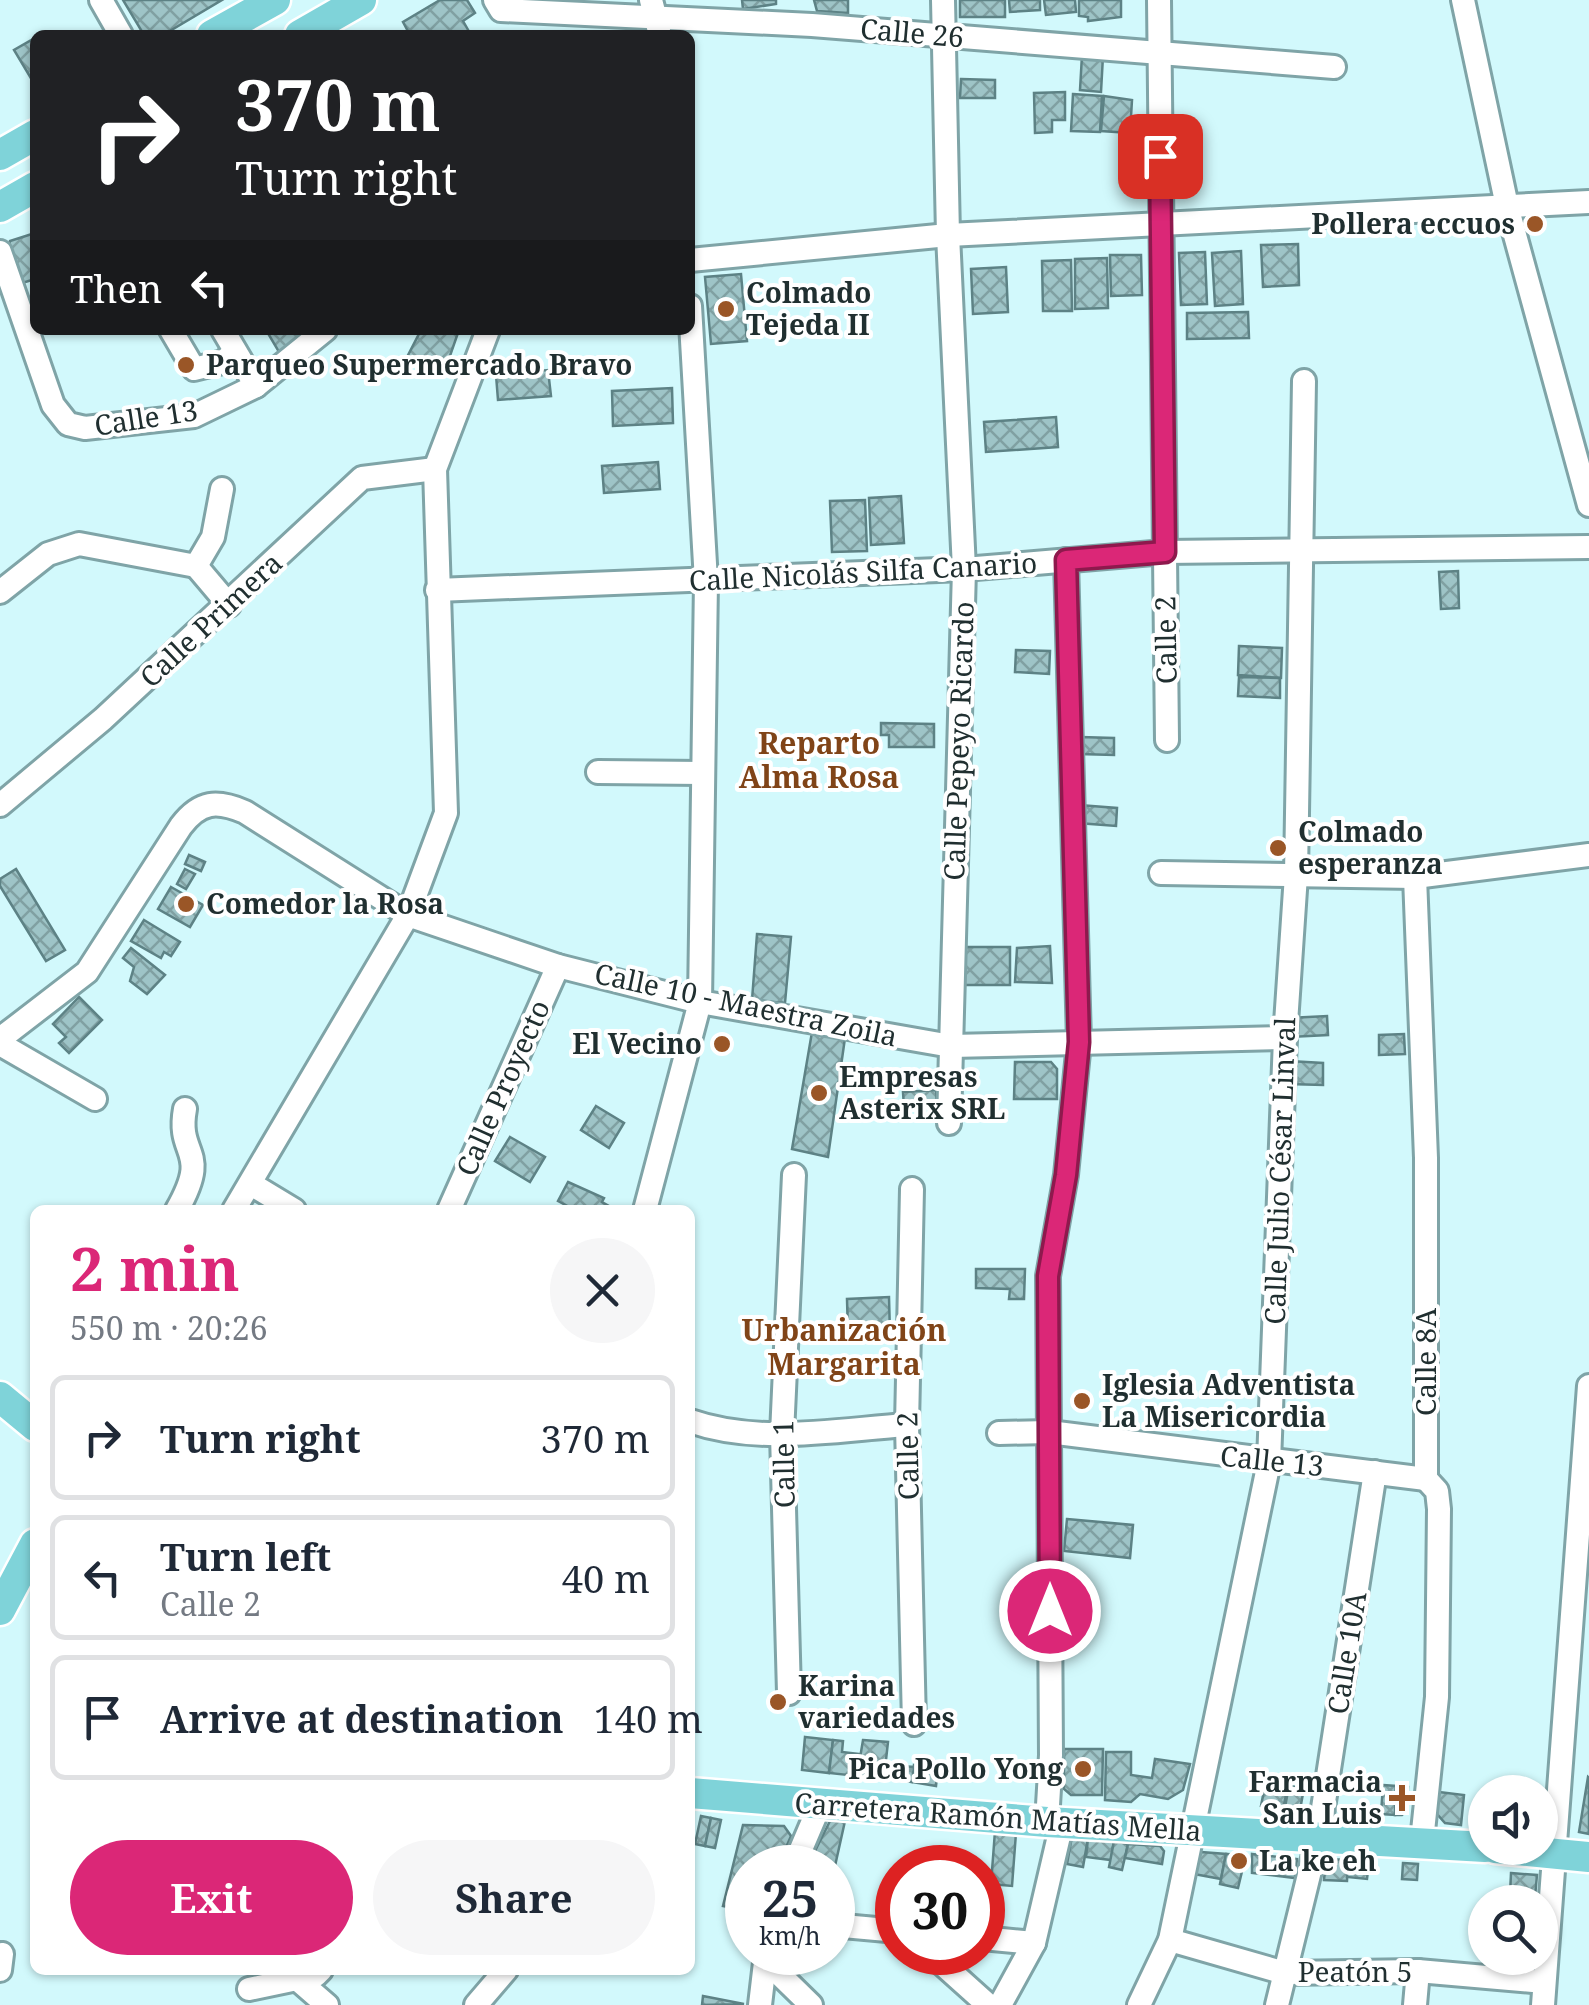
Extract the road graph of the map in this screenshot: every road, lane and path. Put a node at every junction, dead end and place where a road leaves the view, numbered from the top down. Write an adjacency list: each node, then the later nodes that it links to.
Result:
1 (102, 0): 11 (street)
2 (275, 0): 12 (main road)
3 (361, 0): 13 (main road)
4 (495, 0): 9 (street, Calle 26)
5 (806, 0): 10 (street)
6 (942, 0): 14 (street, Calle Pepeyo Ricardo)
7 (1159, 0): 15 (street, Calle 2)
8 (1463, 0): 21 (street)
9 (656, 18): 10 (street, Calle 26)
10 (812, 25): 14 (street, Calle 26)
11 (118, 30)
12 (221, 30)
13 (309, 30)
14 (944, 35): 15 (street, Calle 26); 24 (street, Calle Pepeyo Ricardo)
15 (1159, 53): 16 (street, Calle 26); 23 (street, Calle 2)
16 (1334, 66)
17 (30, 139): 18 (main road)
18 (0, 155)
19 (30, 190): 22 (main road)
20 (1589, 202): 21 (street)
21 (1507, 206): 23 (street); 37 (street)
22 (0, 207)
23 (1160, 224): 24 (street); 40 (street, Calle 2)
24 (948, 235): 26 (street); 43 (street, Calle Pepeyo Ricardo)
25 (0, 252): 34 (street, Calle 13)
26 (695, 260)
27 (175, 335): 32 (street)
28 (225, 335): 32 (street)
29 (319, 335): 34 (street, Calle 13)
30 (486, 335): 35 (street)
31 (692, 335): 44 (street)
32 (235, 352): 34 (street)
33 (1304, 381): 39 (street, Calle Julio César Linval)
34 (256, 386)
35 (435, 469): 45 (street); 47 (street, Calle Primera)
36 (222, 489): 42 (street)
37 (1589, 506)
38 (1589, 546): 39 (street, Calle Nicolás Silfa Canario)
39 (1300, 550): 40 (street, Calle Nicolás Silfa Canario); 54 (street, Calle Julio César Linval)
40 (1165, 552): 41 (street, Calle Nicolás Silfa Canario); 48 (street, Calle 2)
41 (1066, 560): 43 (street, Calle Nicolás Silfa Canario); 61 (street)
42 (196, 566): 46 (street); 47 (street)
43 (964, 569): 44 (street, Calle Nicolás Silfa Canario); 62 (street, Calle Pepeyo Ricardo)
44 (706, 581): 45 (street, Calle Nicolás Silfa Canario); 50 (street)
45 (437, 590): 56 (street)
46 (0, 592)
47 (229, 605): 51 (street, Calle Primera)
48 (1167, 740)
49 (598, 772): 50 (street)
50 (703, 773): 58 (street)
51 (0, 806)
52 (1589, 855): 55 (street)
53 (1161, 873): 54 (street)
54 (1296, 875): 55 (street); 59 (street, Calle Julio César Linval)
55 (1415, 877): 84 (street, Calle 8A)
56 (408, 915): 57 (street, Calle 10 - Maestra Zoila); 60 (street, Calle 10 - Maestra Zoila); 67 (street)
57 (558, 966): 58 (street, Calle 10 - Maestra Zoila); 72 (street, Calle Proyecto)
58 (700, 1002): 62 (street, Calle 10 - Maestra Zoila); 73 (street)
59 (1285, 1038): 61 (street, Calle 10 - Maestra Zoila); 82 (street, Calle Julio César Linval)
60 (0, 1042): 63 (street)
61 (1079, 1042): 62 (street, Calle 10 - Maestra Zoila); 79 (street)
62 (951, 1046): 65 (street, Calle Pepeyo Ricardo)
63 (95, 1099)
64 (186, 1109): 69 (street)
65 (949, 1123)
66 (794, 1175): 81 (street, Calle 1)
67 (251, 1184): 70 (street); 71 (street)
68 (912, 1189): 78 (street, Calle 2)
69 (180, 1205)
70 (237, 1205)
71 (286, 1205)
72 (450, 1205)
73 (645, 1205)
74 (1589, 1386): 91 (street)
75 (0, 1397): 76 (main road)
76 (30, 1422)
77 (695, 1423): 81 (street)
78 (907, 1424): 81 (street); 88 (street, Calle 2)
79 (1049, 1432): 80 (street, Calle 13); 82 (street, Calle 13); 92 (street)
80 (999, 1433)
81 (782, 1434): 87 (street, Calle 1)
82 (1269, 1462): 83 (street, Calle 13); 93 (street, Calle Julio César Linval)
83 (1375, 1472): 84 (street, Calle 13); 94 (street, Calle 10A)
84 (1426, 1479): 95 (street, Calle 8A)
85 (30, 1553): 86 (main road)
86 (0, 1610)
87 (790, 1693)
88 (914, 1724)
89 (695, 1794): 90 (main road, Carretera Ramón Matías Mella)
90 (819, 1807): 92 (main road, Carretera Ramón Matías Mella); 96 (street)
91 (1558, 1811)
92 (1055, 1823): 93 (main road, Carretera Ramón Matías Mella); 103 (street)
93 (1192, 1831): 94 (main road, Carretera Ramón Matías Mella); 102 (street, Calle Julio César Linval)
94 (1319, 1834): 95 (main road, Carretera Ramón Matías Mella); 105 (street, Calle 10A)
95 (1422, 1842): 97 (main road, Carretera Ramón Matías Mella)
96 (803, 1845)
97 (1468, 1846)
98 (1558, 1852): 99 (main road)
99 (1589, 1857)
100 (1554, 1865): 113 (street)
101 (1005, 1940): 103 (street)
102 (1170, 1940): 105 (street, Peatón 5); 120 (street, Calle Julio César Linval)
103 (1034, 1942): 119 (street)
104 (1418, 1971): 105 (street, Peatón 5); 113 (street, Peatón 5); 122 (street)
105 (1285, 1973): 121 (street, Calle 10A)
106 (310, 1975): 111 (street)
107 (764, 1975): 116 (street)
108 (783, 1975): 117 (street)
109 (955, 1975): 118 (street)
110 (499, 1978): 115 (street)
111 (298, 1980): 112 (street); 114 (street)
112 (249, 1989)
113 (1544, 1993)
114 (326, 2005)
115 (476, 2005)
116 (760, 2005)
117 (811, 2005)
118 (988, 2005)
119 (1000, 2005)
120 (1140, 2005)
121 (1277, 2005)
122 (1415, 2005)

